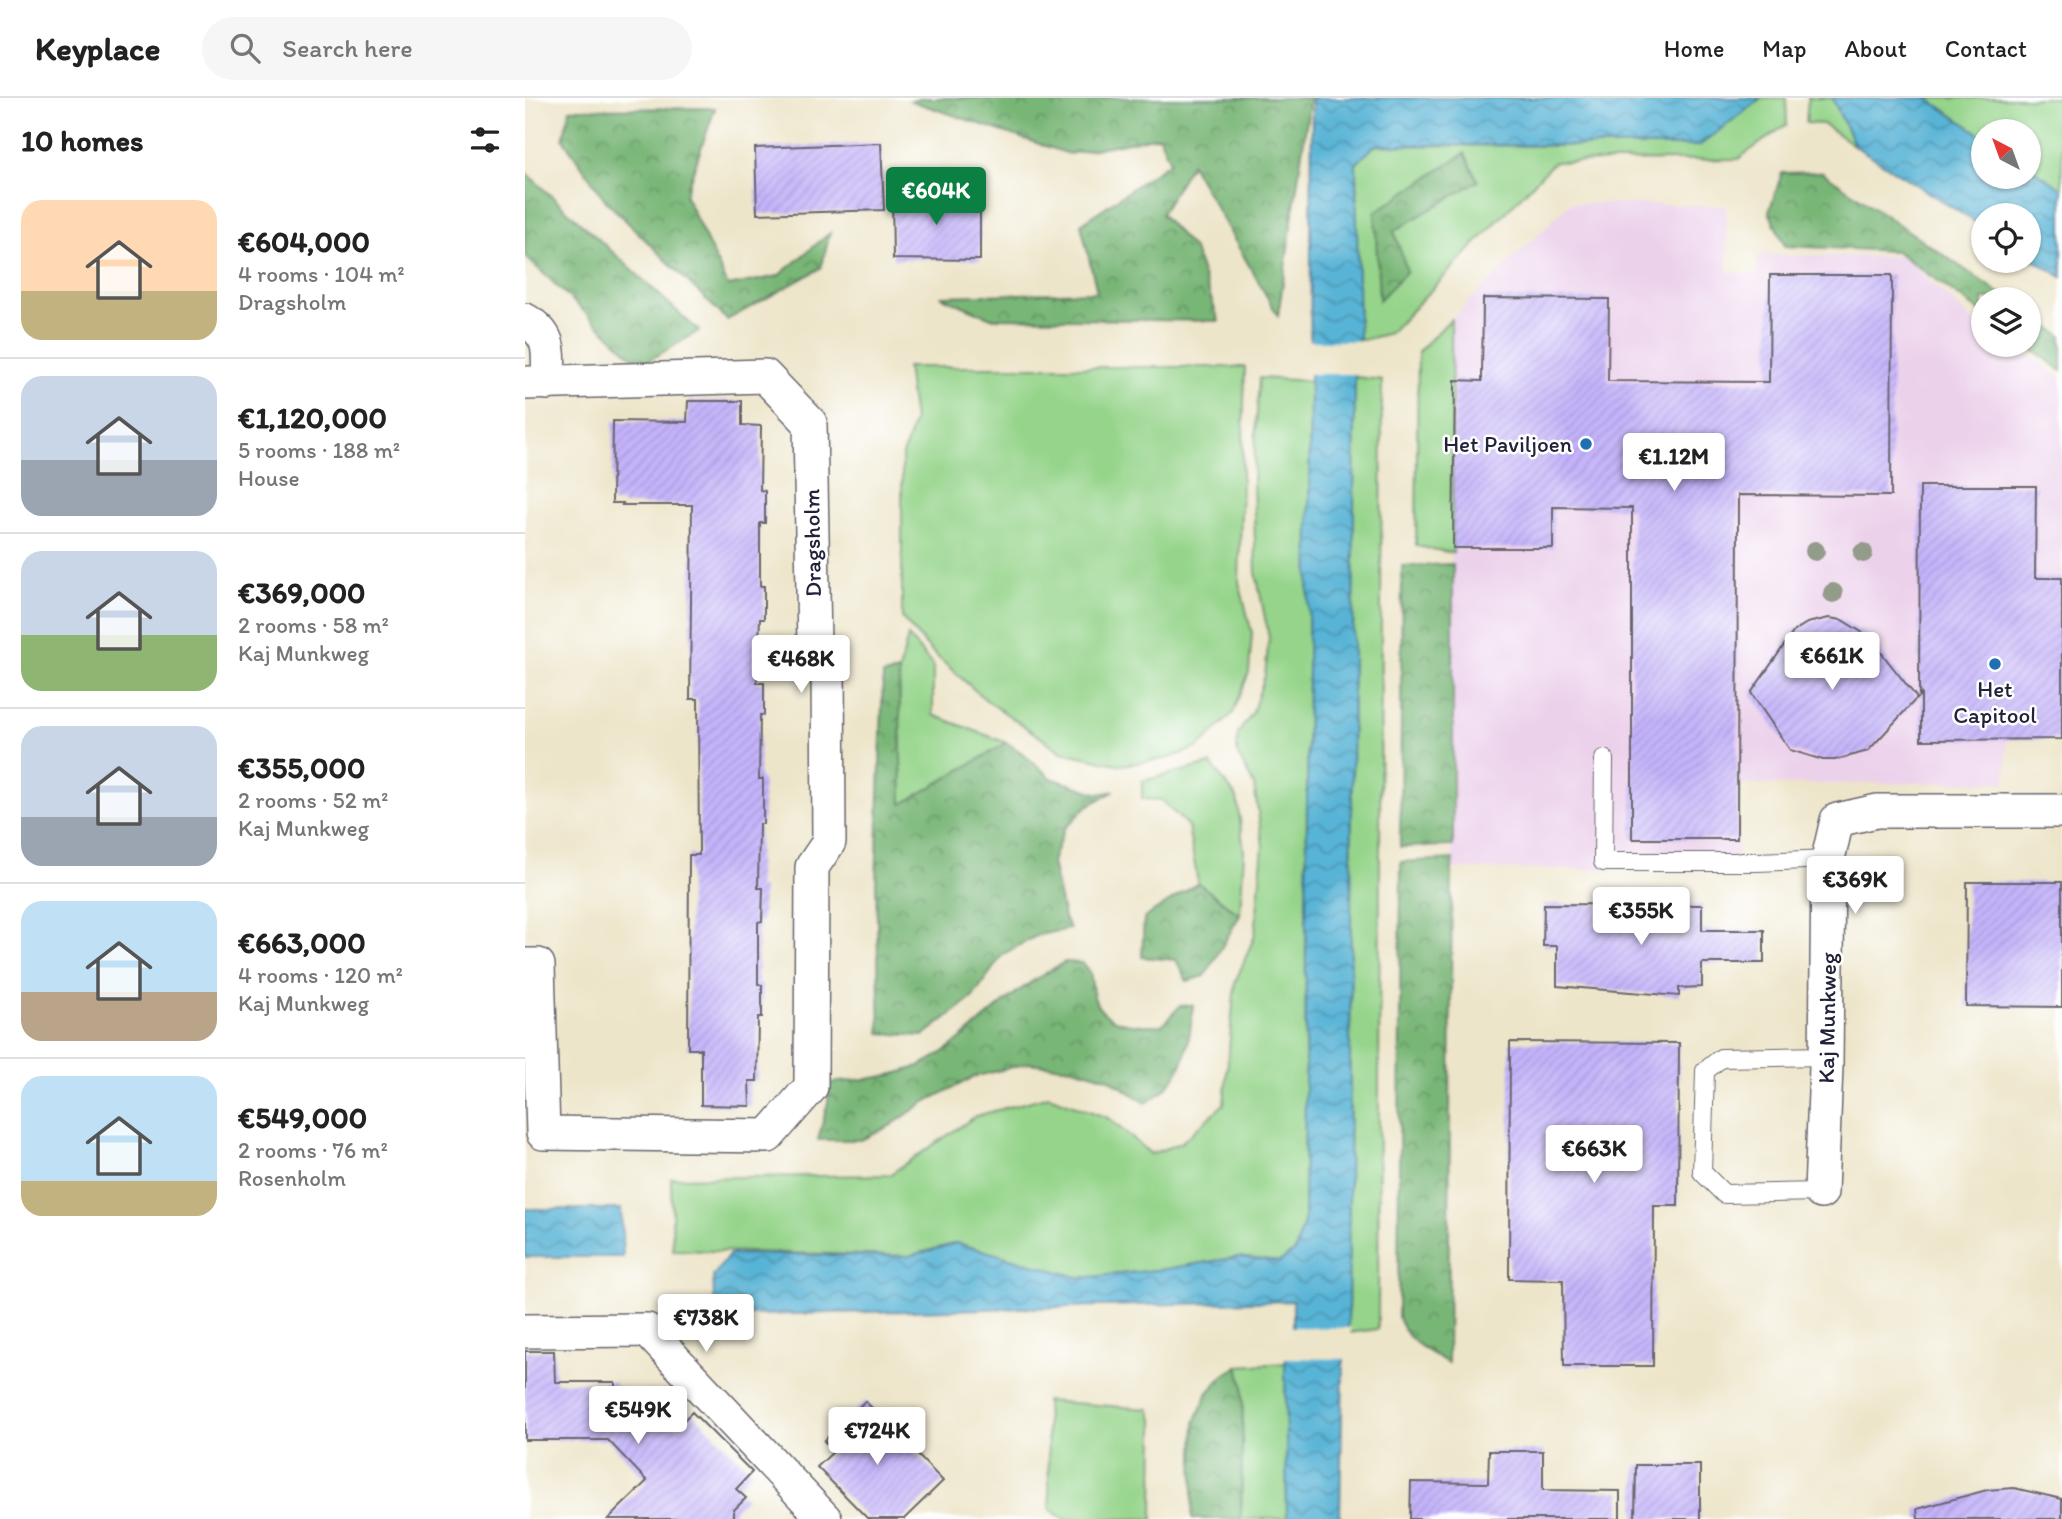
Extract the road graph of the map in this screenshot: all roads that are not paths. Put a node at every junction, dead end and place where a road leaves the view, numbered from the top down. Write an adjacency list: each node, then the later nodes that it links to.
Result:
1 (525, 320): 2 (street, Dragsholm)
2 (537, 383): 6 (street, Dragsholm)
3 (1604, 759): 5 (lane)
4 (2062, 811): 5 (street, Kaj Munkweg)
5 (1828, 859): 7 (street, Kaj Munkweg)
6 (525, 965)
7 (1826, 1056): 8 (street, Kaj Munkweg); 8 (lane)
8 (1821, 1192)
9 (525, 1331): 10 (street)
10 (825, 1519)

